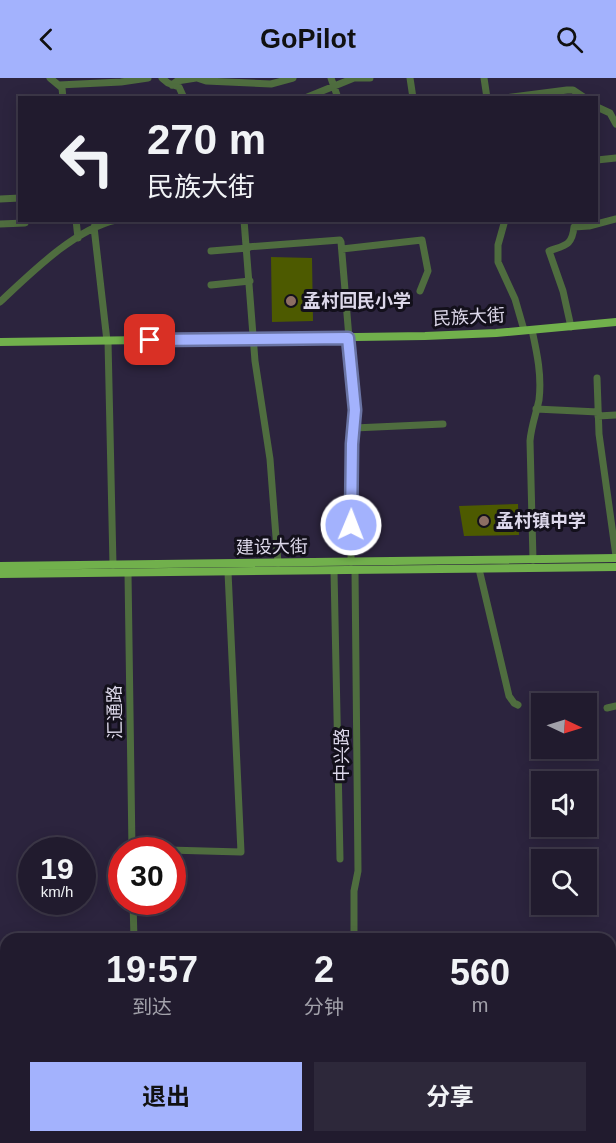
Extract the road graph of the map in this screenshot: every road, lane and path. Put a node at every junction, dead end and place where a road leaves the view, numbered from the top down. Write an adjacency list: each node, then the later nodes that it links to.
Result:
1 (50, 78): 11 (street)
2 (148, 78): 11 (street)
3 (162, 78): 10 (street)
4 (197, 78): 5 (street); 10 (street)
5 (292, 78)
6 (370, 78): 9 (street)
7 (484, 78): 16 (street)
8 (408, 79): 15 (street)
9 (332, 82): 14 (street)
10 (172, 84): 13 (street)
11 (59, 85): 12 (street)
12 (62, 96)
13 (183, 96)
14 (309, 96)
15 (413, 96)
16 (487, 96)
17 (520, 96): 18 (street)
18 (582, 96)
19 (598, 107): 20 (street)
20 (616, 124)
21 (616, 158): 22 (street)
22 (598, 160)
23 (18, 198): 24 (street)
24 (0, 199)
25 (616, 219): 42 (street)
26 (76, 222): 33 (street)
27 (110, 222): 32 (street)
28 (244, 222): 34 (street)
29 (504, 222): 43 (street)
30 (25, 223): 31 (street)
31 (0, 224)
32 (94, 227): 33 (street); 46 (street)
33 (78, 238): 40 (street)
34 (248, 247): 35 (street); 36 (street); 37 (street)
35 (342, 249): 39 (street); 44 (street, 中兴路)
36 (211, 251)
37 (250, 280): 38 (street); 45 (street)
38 (211, 285)
39 (420, 291)
40 (0, 302)
41 (616, 322): 42 (main road, 民族大街)
42 (571, 327): 43 (main road, 民族大街)
43 (528, 330): 44 (main road, 民族大街); 49 (street)
44 (348, 338): 45 (main road, 民族大街); 53 (street, 中兴路)
45 (254, 339): 46 (main road, 民族大街); 56 (street)
46 (107, 341): 47 (main road, 民族大街); 57 (street)
47 (0, 342)
48 (597, 378): 50 (street)
49 (536, 409): 50 (street); 55 (street)
50 (598, 414): 51 (street); 54 (street)
51 (616, 415)
52 (443, 424): 53 (street)
53 (354, 428): 59 (street, 中兴路)
54 (616, 557): 55 (main road, 建设大街)
55 (533, 560): 59 (main road, 建设大街)
56 (278, 563): 57 (main road, 建设大街); 59 (main road, 建设大街)
57 (113, 565): 58 (main road, 建设大街)
58 (0, 566)
59 (353, 566): 61 (main road, 建设大街); 62 (main road, 建设大街); 74 (street, 中兴路)
60 (616, 567): 61 (main road, 建设大街)
61 (479, 569): 66 (street)
62 (334, 571): 63 (main road, 建设大街); 71 (street)
63 (228, 572): 64 (main road, 建设大街); 70 (street)
64 (128, 573): 65 (main road, 建设大街); 69 (street, 汇通路)
65 (0, 574)
66 (518, 705)
67 (616, 706): 68 (street)
68 (607, 708)
69 (132, 837)
70 (186, 851)
71 (340, 859)
72 (133, 915): 73 (street)
73 (134, 933)
74 (354, 933)

